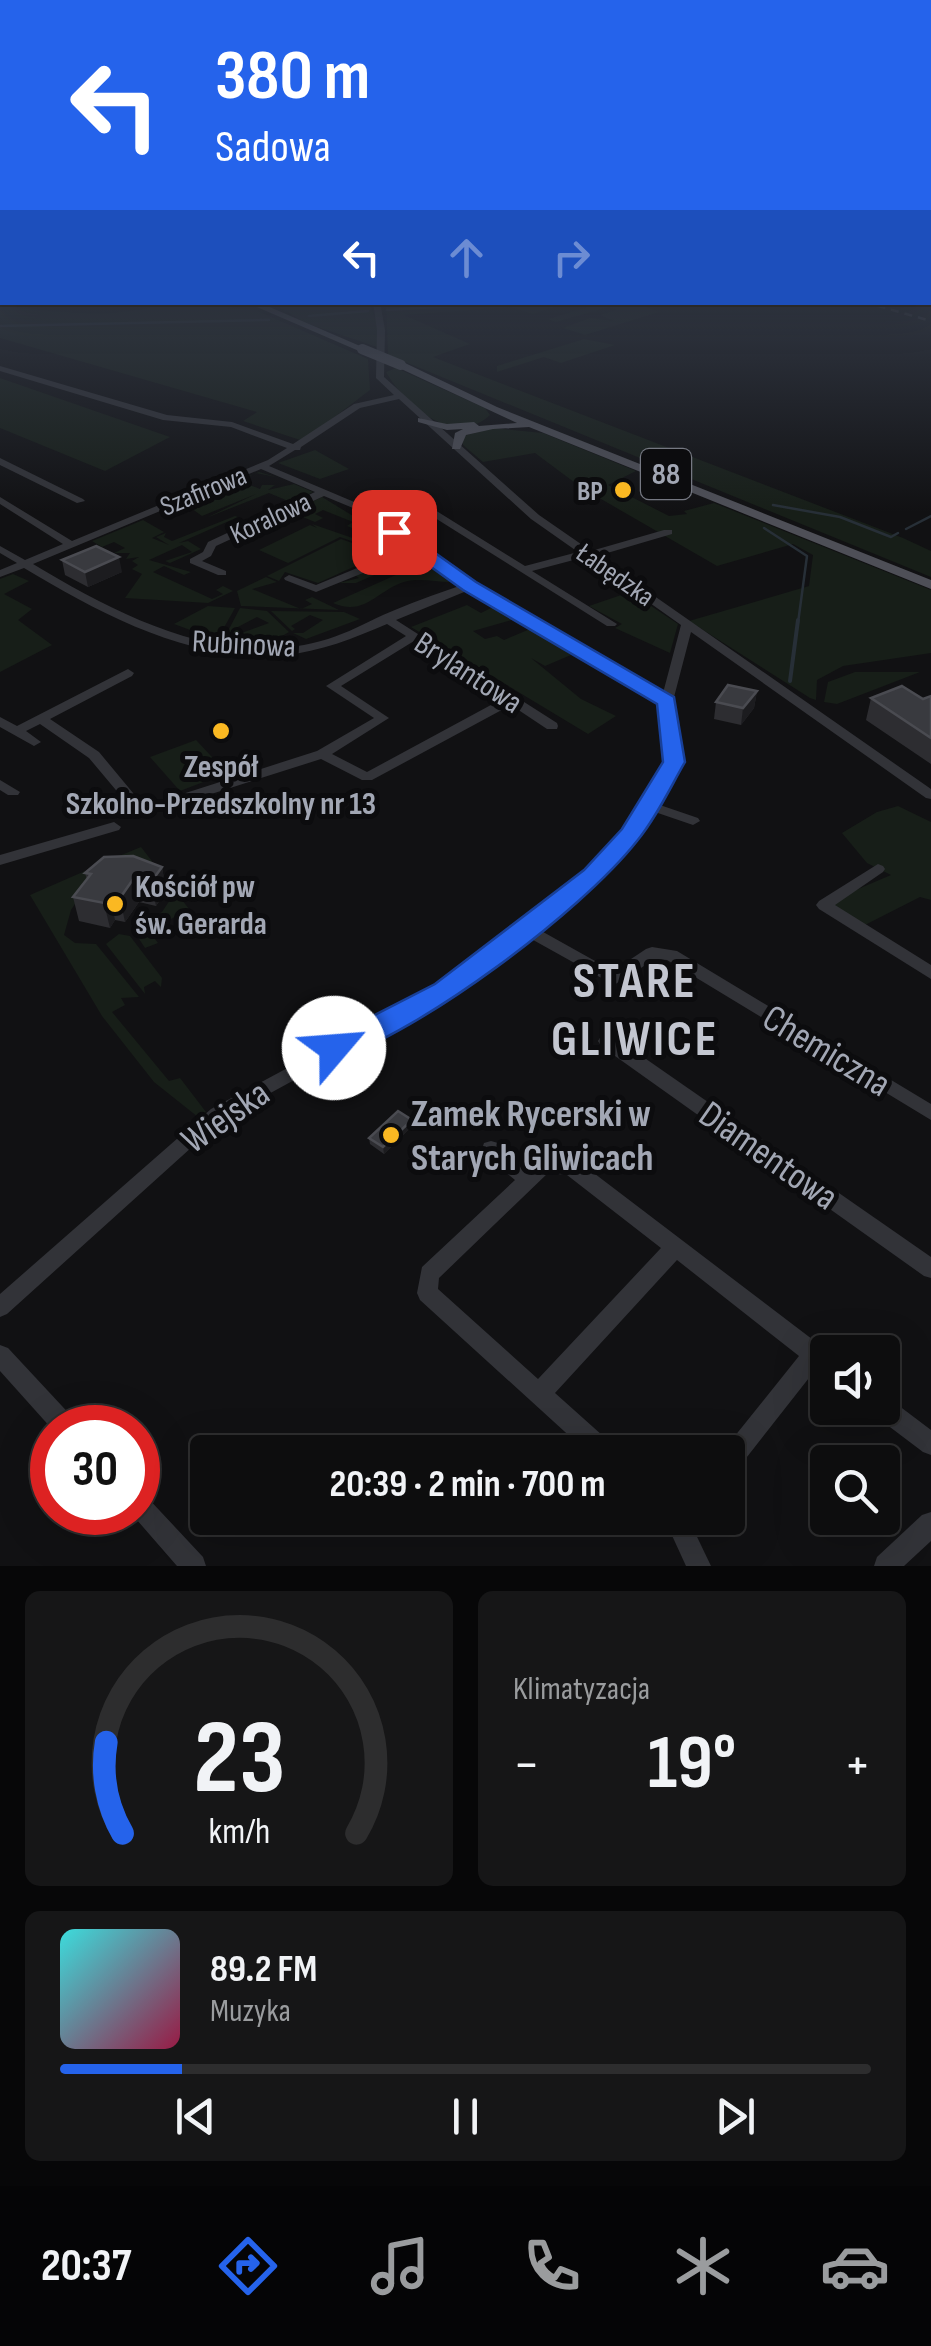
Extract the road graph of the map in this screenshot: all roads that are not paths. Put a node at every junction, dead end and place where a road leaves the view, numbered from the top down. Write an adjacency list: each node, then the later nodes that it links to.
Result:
1 (379, 366): 5 (street)
2 (403, 366): 9 (main road)
3 (404, 366): 31 (main road, 88)
4 (0, 368): 14 (street)
5 (388, 388): 6 (street); 7 (street)
6 (398, 397): 7 (street, Szafirowa); 8 (street)
7 (377, 400): 8 (street); 14 (street, Szafirowa)
8 (408, 407): 10 (street)
9 (493, 409): 11 (main road); 12 (main road)
10 (422, 420): 12 (main road); 12 (street)
11 (542, 430): 12 (main road); 31 (main road)
12 (448, 432): 13 (main road)
13 (456, 447): 25 (street, Łabędzka)
14 (297, 448): 16 (street, Szafirowa)
15 (0, 462): 20 (street)
16 (261, 466): 17 (street); 22 (street, Szafirowa)
17 (324, 492): 23 (street); 28 (street, Koralowa)
18 (403, 494): 27 (street)
19 (0, 500): 22 (street)
20 (80, 501)
21 (668, 532): 25 (street)
22 (72, 544): 26 (street, Szafirowa)
23 (416, 548): 30 (street); 32 (street)
24 (0, 549): 26 (street, Rubinowa)
25 (587, 554): 27 (street); 35 (street, Łabędzka)
26 (25, 564): 29 (street, Szafirowa); 33 (street, Rubinowa)
27 (524, 570): 34 (street)
28 (222, 573)
29 (0, 574)
30 (288, 578)
31 (931, 584)
32 (470, 586): 33 (street, Rubinowa); 41 (street)
33 (386, 618): 36 (street, Brylantowa)
34 (612, 624)
35 (687, 630): 37 (street); 38 (street, Wiejska)
36 (414, 636): 40 (street, Brylantowa); 47 (street)
37 (701, 639): 38 (street); 48 (street)
38 (680, 654): 41 (street, Wiejska)
39 (128, 673): 42 (street)
40 (510, 700): 44 (street, Brylantowa); 47 (street)
41 (667, 701): 50 (street, Wiejska)
42 (40, 719): 45 (street); 49 (street)
43 (0, 721): 45 (street)
44 (552, 726)
45 (17, 732): 46 (street)
46 (34, 742)
47 (322, 754): 51 (street)
48 (931, 794)
49 (136, 805)
50 (650, 806): 52 (street); 56 (street, Wiejska)
51 (153, 808)
52 (693, 821)
53 (114, 827): 54 (street)
54 (0, 860)
55 (878, 868): 57 (street)
56 (526, 929): 59 (street, Chemiczna); 64 (street, Wiejska)
57 (931, 972)
58 (607, 1041): 63 (street, Diamentowa)
59 (931, 1113)
60 (492, 1150): 61 (street)
61 (528, 1180): 62 (street); 68 (street)
62 (676, 1248): 65 (street); 68 (street)
63 (931, 1269)
64 (0, 1307)
65 (810, 1352)
66 (0, 1355): 69 (street)
67 (810, 1372): 72 (street)
68 (539, 1394): 71 (street)
69 (46, 1405)
70 (900, 1421): 73 (street)
71 (585, 1435)
72 (745, 1444)
73 (931, 1444)
74 (931, 1524): 79 (street)
75 (160, 1528): 77 (street)
76 (686, 1535): 78 (street)
77 (194, 1566)
78 (699, 1566)
79 (886, 1566)

